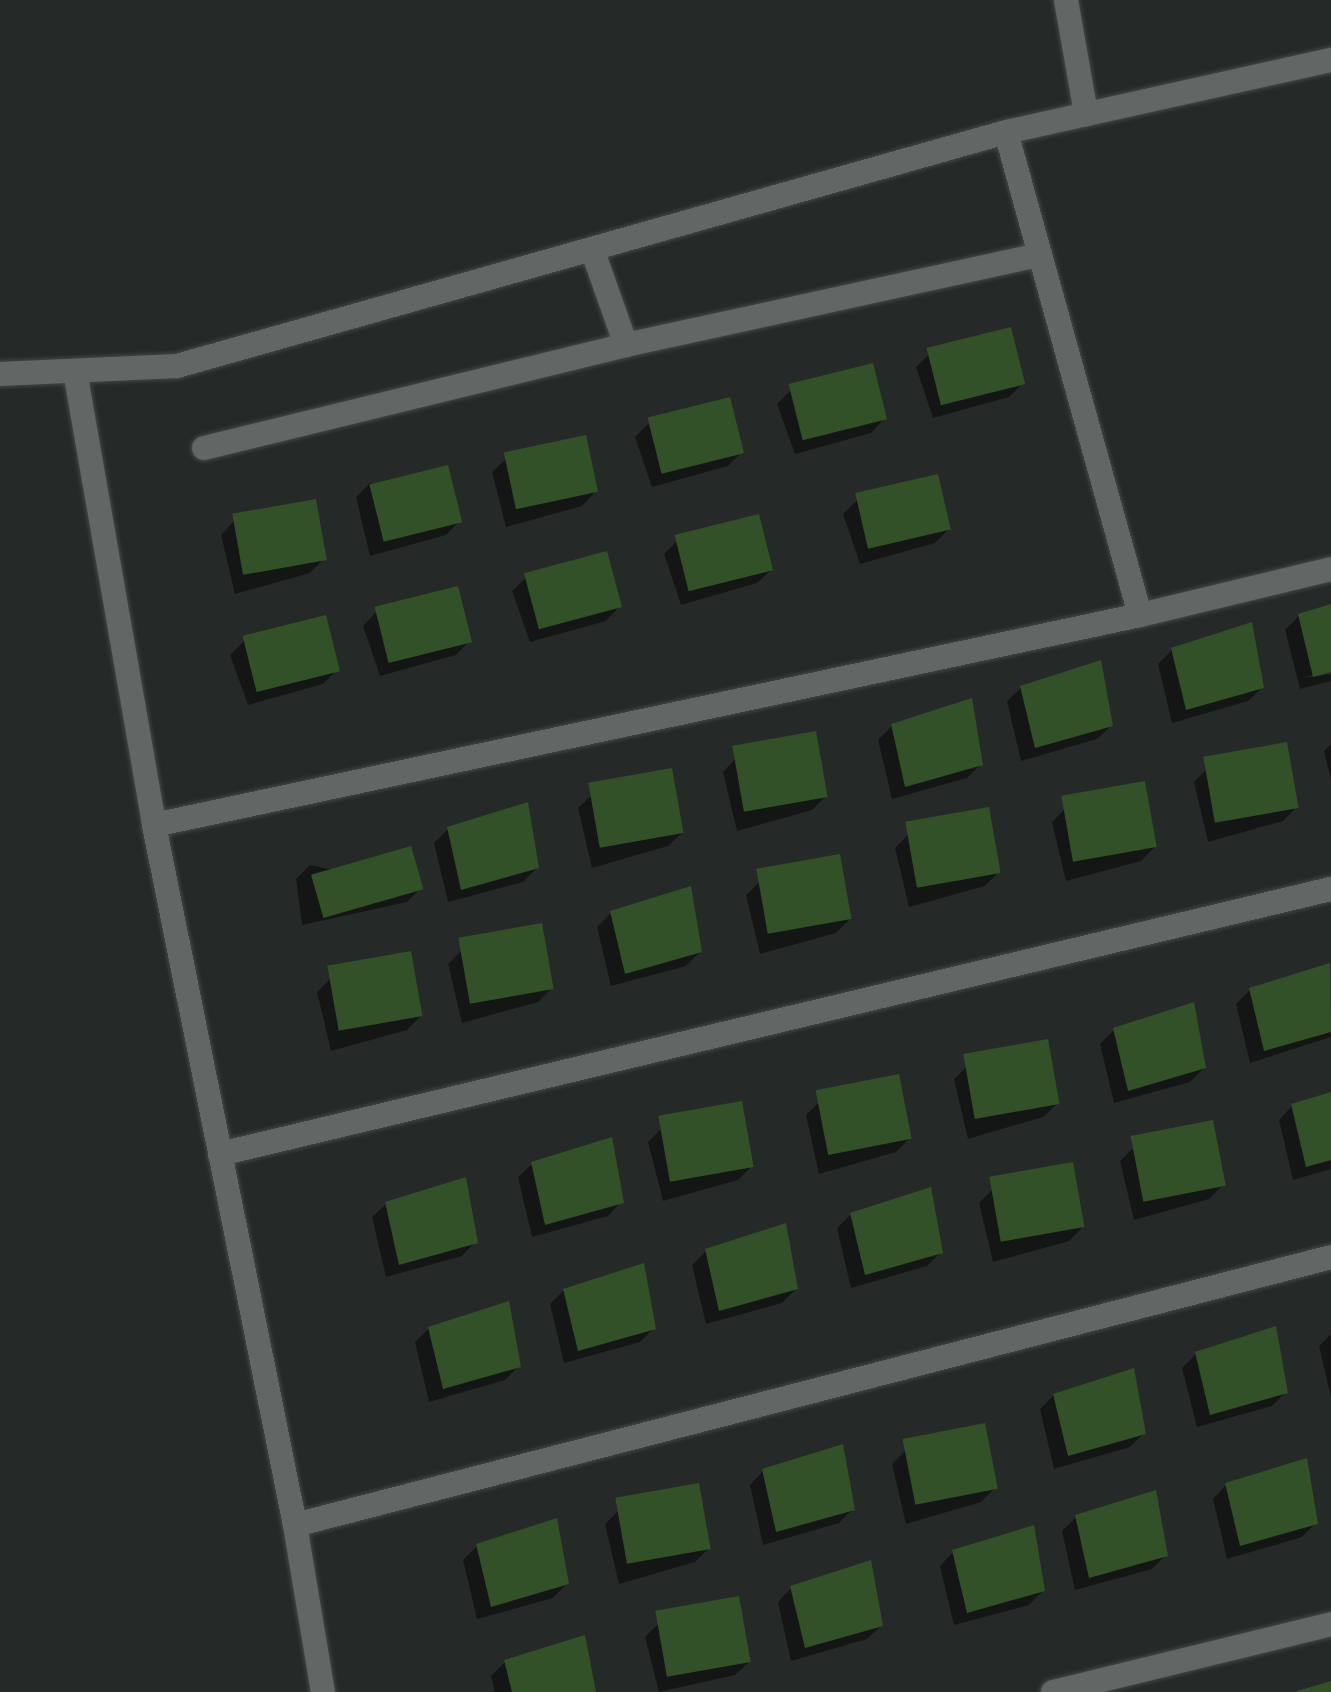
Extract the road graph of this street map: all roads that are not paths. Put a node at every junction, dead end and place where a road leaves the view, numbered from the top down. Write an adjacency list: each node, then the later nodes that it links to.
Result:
1 (1066, 0): 3 (street)
2 (1331, 60): 3 (street)
3 (1086, 114): 4 (street)
4 (1006, 132): 5 (street); 6 (street)
5 (592, 249): 7 (street); 8 (street)
6 (1040, 255): 7 (street); 12 (street)
7 (626, 345): 10 (street)
8 (75, 371): 9 (street); 13 (street)
9 (0, 374)
10 (204, 448)
11 (1331, 569): 12 (street)
12 (1140, 615): 13 (street)
13 (154, 825): 15 (street)
14 (1331, 889): 15 (street)
15 (220, 1154): 17 (street)
16 (1331, 1257): 17 (street)
17 (295, 1525): 19 (street)
18 (1331, 1624): 20 (street)
19 (323, 1692)
20 (1053, 1692)

